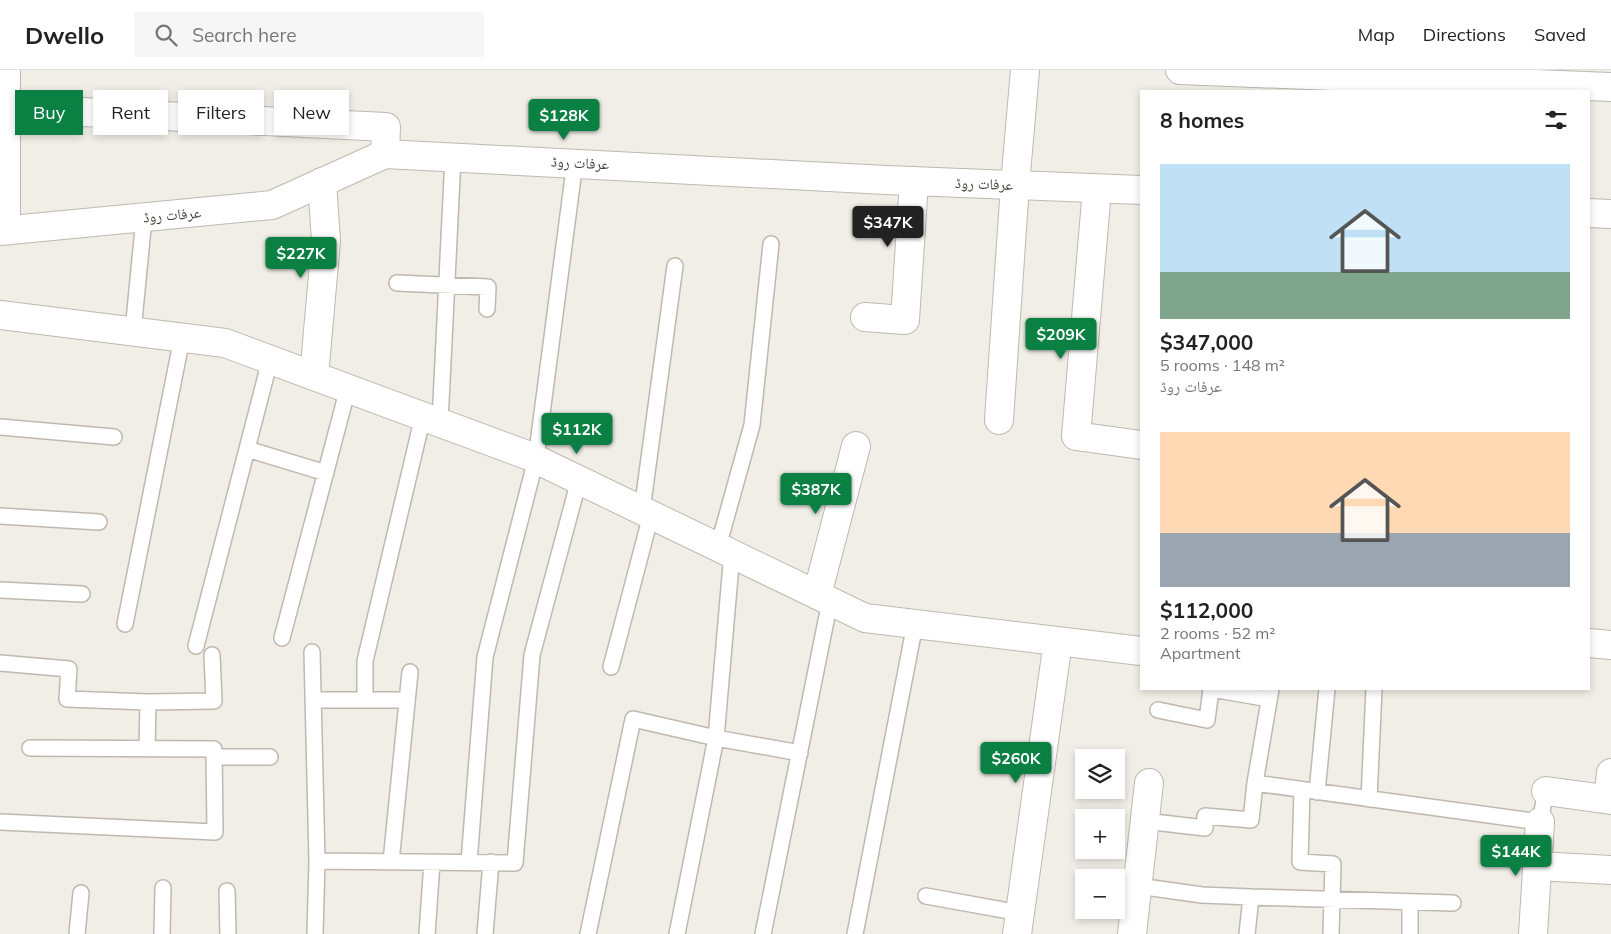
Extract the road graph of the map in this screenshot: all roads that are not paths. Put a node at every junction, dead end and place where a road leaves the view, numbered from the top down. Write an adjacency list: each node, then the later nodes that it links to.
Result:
1 (6, 70): 6 (street)
2 (1025, 70): 12 (street)
3 (1180, 70): 4 (street)
4 (1571, 78): 5 (street)
5 (1611, 87)
6 (2, 108): 7 (street); 18 (street)
7 (385, 154): 8 (street, عرفات روڈ); 11 (street, عرفات روڈ)
8 (453, 157): 9 (street, عرفات روڈ); 22 (lane)
9 (575, 162): 10 (street, عرفات روڈ); 38 (lane)
10 (914, 180): 12 (street, عرفات روڈ); 25 (street)
11 (322, 182): 17 (street, عرفات روڈ); 29 (street)
12 (1015, 185): 13 (street, عرفات روڈ); 32 (street)
13 (1096, 188): 14 (street, عرفات روڈ); 35 (street)
14 (1140, 190)
15 (1590, 213): 16 (street)
16 (1611, 214)
17 (144, 218): 18 (street, عرفات روڈ); 26 (lane)
18 (3, 231)
19 (771, 244): 44 (lane)
20 (675, 266): 41 (lane)
21 (397, 283): 22 (lane)
22 (447, 285): 23 (lane); 31 (lane)
23 (487, 309)
24 (0, 315): 26 (street)
25 (865, 317)
26 (134, 332): 27 (street)
27 (182, 338): 28 (street); 48 (lane)
28 (270, 360): 29 (street); 37 (lane)
29 (314, 376): 30 (street)
30 (348, 388): 31 (street); 39 (lane)
31 (432, 419): 38 (street); 67 (lane)
32 (999, 420)
33 (0, 427): 34 (lane)
34 (114, 437)
35 (1140, 445)
36 (856, 446): 47 (street)
37 (247, 449): 39 (lane); 54 (lane)
38 (536, 459): 40 (street); 89 (lane)
39 (326, 473): 50 (lane)
40 (579, 480): 41 (street); 90 (lane)
41 (647, 512): 44 (street); 59 (lane)
42 (0, 516): 43 (lane)
43 (99, 522)
44 (725, 550): 47 (street); 71 (lane)
45 (0, 590): 46 (lane)
46 (82, 594)
47 (824, 598): 49 (street); 74 (lane)
48 (125, 624)
49 (915, 624): 51 (street); 112 (lane)
50 (282, 638)
51 (1058, 641): 55 (street); 102 (street)
52 (1590, 643): 53 (street)
53 (1611, 645)
54 (196, 646)
55 (1140, 651)
56 (312, 652): 66 (lane)
57 (212, 654): 69 (lane)
58 (0, 663): 69 (lane)
59 (611, 667)
60 (410, 672): 68 (lane)
61 (1212, 690): 70 (lane)
62 (1224, 690): 65 (lane)
63 (1327, 690): 79 (lane)
64 (1374, 690): 82 (lane)
65 (1270, 694): 78 (lane)
66 (313, 700): 67 (lane); 86 (lane)
67 (365, 700): 68 (lane)
68 (407, 700): 87 (lane)
69 (148, 702): 73 (lane)
70 (1158, 710)
71 (716, 738): 74 (lane); 109 (lane); 110 (lane)
72 (30, 748): 73 (lane)
73 (147, 748): 75 (lane)
74 (800, 753): 111 (lane)
75 (214, 757): 76 (lane); 84 (lane)
76 (270, 757)
77 (1149, 783): 83 (street)
78 (1255, 783): 79 (lane); 83 (lane)
79 (1310, 791): 82 (lane); 99 (lane)
80 (1546, 791): 81 (street); 85 (lane)
81 (1610, 791)
82 (1369, 799): 85 (lane)
83 (1145, 821): 93 (street)
84 (0, 822)
85 (1540, 822): 91 (street)
86 (317, 861): 87 (lane); 106 (lane)
87 (391, 862): 88 (lane)
88 (432, 862): 89 (lane); 107 (lane)
89 (469, 862): 90 (lane)
90 (491, 862): 108 (lane)
91 (1538, 866): 92 (street); 117 (street)
92 (1611, 870)
93 (1138, 886): 98 (lane); 113 (street)
94 (163, 888): 104 (lane)
95 (227, 891): 105 (lane)
96 (81, 893): 103 (lane)
97 (926, 896): 102 (lane)
98 (1251, 897): 99 (lane); 114 (lane)
99 (1333, 900): 100 (lane); 115 (lane)
100 (1410, 902): 101 (lane); 116 (lane)
101 (1453, 903)
102 (1018, 924)
103 (77, 934)
104 (162, 934)
105 (228, 934)
106 (315, 934)
107 (427, 934)
108 (485, 934)
109 (588, 934)
110 (677, 934)
111 (763, 934)
112 (855, 934)
113 (1132, 934)
114 (1247, 934)
115 (1331, 934)
116 (1410, 934)
117 (1533, 934)

